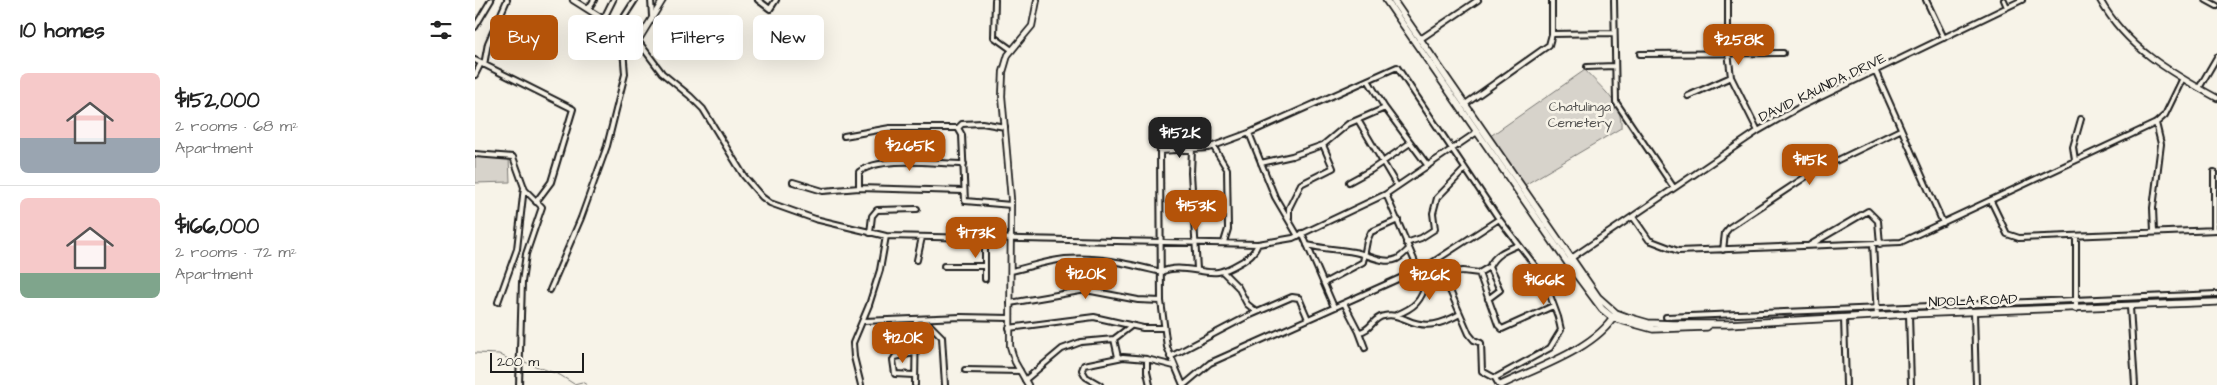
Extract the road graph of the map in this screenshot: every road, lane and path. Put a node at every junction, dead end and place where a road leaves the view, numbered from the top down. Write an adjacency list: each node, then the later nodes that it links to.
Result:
1 (491, 0): 31 (street)
2 (507, 0): 45 (street)
3 (573, 0): 26 (street)
4 (594, 0): 26 (street)
5 (613, 0): 28 (street)
6 (635, 0): 29 (street)
7 (651, 0): 30 (street)
8 (663, 0): 30 (street)
9 (758, 0): 10 (street)
10 (776, 0)
11 (995, 0): 38 (street)
12 (1037, 0): 38 (street)
13 (1386, 0): 36 (main road)
14 (1393, 0): 36 (main road)
15 (1478, 0): 36 (street)
16 (1552, 0): 34 (street)
17 (1613, 0): 33 (street)
18 (1727, 0): 39 (street)
19 (1926, 0): 35 (street)
20 (2004, 0): 25 (street)
21 (2022, 0): 25 (street, DAVID KAUNDA DRIVE)
22 (2100, 0): 52 (street)
23 (2206, 0): 24 (street)
24 (2217, 6)
25 (2007, 7): 35 (street, DAVID KAUNDA DRIVE)
26 (588, 9): 27 (street)
27 (599, 15)
28 (606, 15)
29 (625, 15)
30 (652, 16): 32 (street)
31 (475, 26)
32 (643, 33)
33 (1613, 33): 34 (street); 46 (street)
34 (1552, 34): 56 (street)
35 (1944, 38): 48 (street, DAVID KAUNDA DRIVE)
36 (1418, 42): 56 (main road)
37 (643, 49): 100 (street)
38 (1012, 50): 61 (street)
39 (1728, 52): 40 (street); 41 (street); 50 (street)
40 (1783, 53)
41 (1640, 54)
42 (2217, 57): 53 (street)
43 (475, 60): 45 (street)
44 (623, 60): 135 (street)
45 (482, 64): 49 (street); 90 (street)
46 (1614, 66): 47 (street); 86 (street)
47 (1587, 67)
48 (1876, 72): 64 (street); 65 (street, DAVID KAUNDA DRIVE)
49 (475, 75)
50 (1731, 77): 54 (street); 65 (street)
51 (1368, 80): 57 (street); 66 (street); 72 (street)
52 (2182, 80): 53 (street); 60 (street)
53 (2199, 88): 55 (street)
54 (1688, 96)
55 (2217, 98)
56 (1462, 107): 63 (main road)
57 (1385, 108): 59 (street); 68 (street)
58 (2081, 119): 74 (street)
59 (1358, 120): 69 (street); 75 (street)
60 (2156, 123): 74 (street); 99 (street)
61 (1005, 127): 62 (street); 91 (street)
62 (958, 128): 67 (street); 76 (street)
63 (1479, 130): 72 (street); 121 (main road)
64 (1900, 130): 97 (street); 118 (street)
65 (1758, 131): 86 (street, DAVID KAUNDA DRIVE)
66 (1249, 132): 70 (street); 77 (street)
67 (844, 136)
68 (1410, 143): 75 (street); 78 (street)
69 (1323, 145): 77 (street); 95 (street)
70 (1213, 146): 71 (street); 109 (street)
71 (1192, 149): 107 (street); 108 (street)
72 (1451, 149): 78 (street); 79 (street)
73 (475, 154): 84 (street)
74 (2075, 160): 89 (street)
75 (1383, 162): 82 (street); 83 (street)
76 (964, 164): 85 (street); 87 (street)
77 (1261, 164): 95 (street)
78 (1427, 166): 83 (street)
79 (1465, 169): 94 (street); 110 (street)
80 (2214, 172): 98 (street)
81 (793, 182): 85 (street)
82 (1349, 182)
83 (1397, 186): 88 (street)
84 (523, 187): 90 (street); 140 (street)
85 (859, 188): 87 (street)
86 (1674, 188): 93 (street, DAVID KAUNDA DRIVE)
87 (963, 191): 91 (street)
88 (1386, 194): 96 (street); 101 (street)
89 (1991, 201): 97 (street); 103 (street)
90 (536, 202): 181 (street)
91 (1011, 205): 105 (street)
92 (917, 209): 100 (street)
93 (1633, 216): 118 (street); 121 (street, DAVID KAUNDA DRIVE)
94 (1499, 219): 115 (street); 122 (street)
95 (1289, 220): 101 (street)
96 (1398, 220): 110 (street); 119 (street)
97 (1943, 223): 113 (street)
98 (2215, 230): 99 (street)
99 (2154, 232): 103 (street)
100 (870, 233): 102 (street)
101 (1300, 235): 111 (street); 114 (street)
102 (886, 236): 104 (street); 163 (street)
103 (2076, 236): 137 (street)
104 (923, 237): 106 (street); 120 (street)
105 (1011, 238): 106 (street); 107 (street); 128 (street)
106 (985, 239): 124 (street)
107 (1160, 240): 108 (street); 130 (street)
108 (1196, 241): 109 (street); 126 (street)
109 (1224, 242): 111 (street)
110 (1406, 243): 117 (street)
111 (1258, 244): 129 (street)
112 (1873, 244): 113 (street); 116 (street); 147 (street)
113 (1880, 244): 116 (street)
114 (1307, 245): 119 (street); 134 (street)
115 (1518, 245): 125 (street); 144 (street)
116 (1808, 246): 118 (street)
117 (1409, 249): 119 (street); 127 (street)
118 (1723, 250)
119 (1365, 257): 134 (street)
120 (917, 260)
121 (1569, 260): 155 (main road)
122 (1437, 261): 127 (street); 132 (street)
123 (944, 266): 124 (street)
124 (985, 266): 133 (street)
125 (1489, 267): 131 (street); 138 (street)
126 (1197, 269): 129 (street); 130 (street)
127 (1418, 269): 142 (street); 154 (street)
128 (1011, 270): 130 (street); 143 (street)
129 (1222, 271): 149 (street)
130 (1161, 272): 139 (street)
131 (1479, 273): 132 (street); 138 (street)
132 (1443, 274): 151 (street)
133 (985, 279)
134 (1324, 284): 145 (street)
135 (550, 290)
136 (2217, 294): 137 (street)
137 (2075, 298): 147 (street); 148 (street)
138 (1488, 299): 144 (street)
139 (1161, 301): 143 (street); 167 (street)
140 (498, 302)
141 (2217, 302): 146 (main road, NDOLA ROAD)
142 (1344, 303): 145 (street); 168 (street)
143 (1010, 304): 158 (street)
144 (1553, 306): 179 (street)
145 (1335, 307): 162 (street)
146 (2130, 307): 148 (main road, NDOLA ROAD); 193 (street)
147 (1875, 308): 152 (street); 156 (street)
148 (2076, 308): 150 (main road, NDOLA ROAD)
149 (1257, 312): 162 (street); 172 (street)
150 (1974, 312): 153 (main road, NDOLA ROAD); 192 (street)
151 (1460, 314): 154 (street); 179 (street)
152 (1734, 314): 157 (street); 164 (street)
153 (1909, 314): 156 (main road, NDOLA ROAD); 191 (street)
154 (1396, 315): 168 (street)
155 (1615, 316): 164 (main road, NDOLA ROAD); 189 (main road)
156 (1877, 316): 159 (main road, NDOLA ROAD)
157 (1666, 317)
158 (1010, 318): 161 (street); 166 (street)
159 (1844, 318): 164 (main road, NDOLA ROAD); 190 (street)
160 (916, 319): 161 (street); 163 (street); 171 (street)
161 (924, 319): 184 (street)
162 (1308, 319): 188 (street)
163 (864, 321): 182 (street)
164 (1732, 324)
165 (1131, 326): 166 (street); 167 (street); 169 (street)
166 (1009, 328): 177 (street)
167 (1165, 328): 172 (street)
168 (1359, 332): 170 (street)
169 (1114, 339): 173 (street); 180 (street)
170 (1365, 348)
171 (914, 353): 178 (street); 178 (street)
172 (1170, 357): 175 (street)
173 (1118, 358): 174 (street); 186 (street)
174 (1147, 358): 175 (street); 187 (street)
175 (1174, 366): 188 (street)
176 (965, 370): 177 (street)
177 (1020, 371): 180 (street)
178 (914, 375): 183 (street)
179 (1495, 378): 189 (street)
180 (1025, 380): 185 (street)
181 (519, 385)
182 (861, 385)
183 (915, 385)
184 (945, 385)
185 (1028, 385)
186 (1099, 385)
187 (1150, 385)
188 (1184, 385)
189 (1500, 385)
190 (1846, 385)
191 (1911, 385)
192 (1976, 385)
193 (2135, 385)

